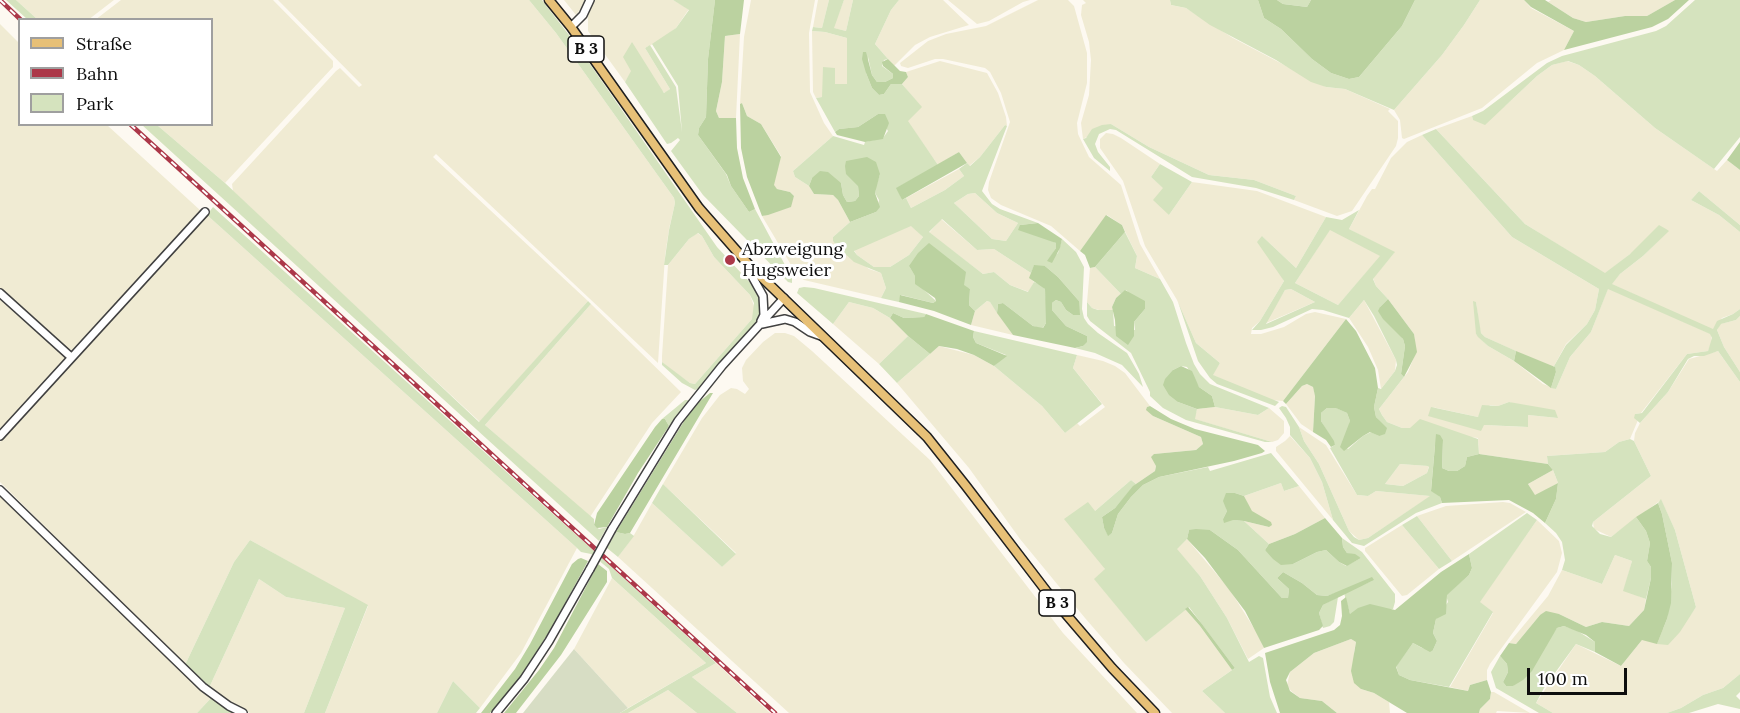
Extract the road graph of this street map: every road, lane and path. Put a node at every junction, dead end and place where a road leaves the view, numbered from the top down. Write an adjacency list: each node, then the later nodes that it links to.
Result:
1 (549, 0): 3 (main road, B 3)
2 (590, 0): 3 (street)
3 (571, 27): 5 (main road, B 3)
4 (205, 212): 10 (street)
5 (749, 265): 7 (main road, B 3); 8 (street)
6 (0, 293): 10 (street)
7 (784, 298): 8 (street); 9 (main road, B 3)
8 (760, 325): 9 (street); 14 (street, bridge)
9 (822, 336): 15 (main road, B 3)
10 (71, 357): 11 (street)
11 (0, 436)
12 (0, 490): 13 (street)
13 (243, 713)
14 (496, 713)
15 (1155, 713)

